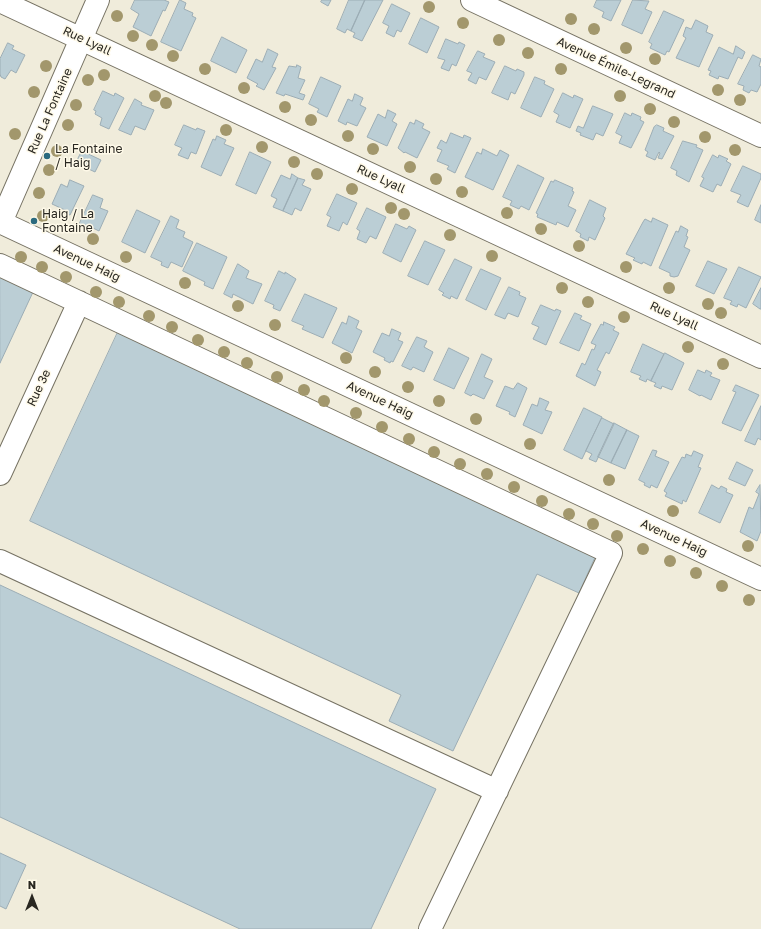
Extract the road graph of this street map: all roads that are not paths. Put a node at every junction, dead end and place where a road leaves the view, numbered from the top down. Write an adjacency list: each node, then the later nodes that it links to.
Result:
1 (98, 0): 4 (street, Rue La Fontaine)
2 (472, 0): 5 (street, Avenue Émile-Legrand)
3 (0, 1): 4 (street, Rue Lyall)
4 (82, 39): 6 (street, Rue La Fontaine); 9 (street, Rue Lyall)
5 (761, 136)
6 (0, 222): 12 (street, Avenue Haig)
7 (0, 265): 8 (street)
8 (79, 302): 10 (street, Rue 3e); 13 (street)
9 (761, 357)
10 (0, 474)
11 (0, 561): 13 (street)
12 (761, 579)
13 (497, 791): 14 (street)
14 (430, 929)

